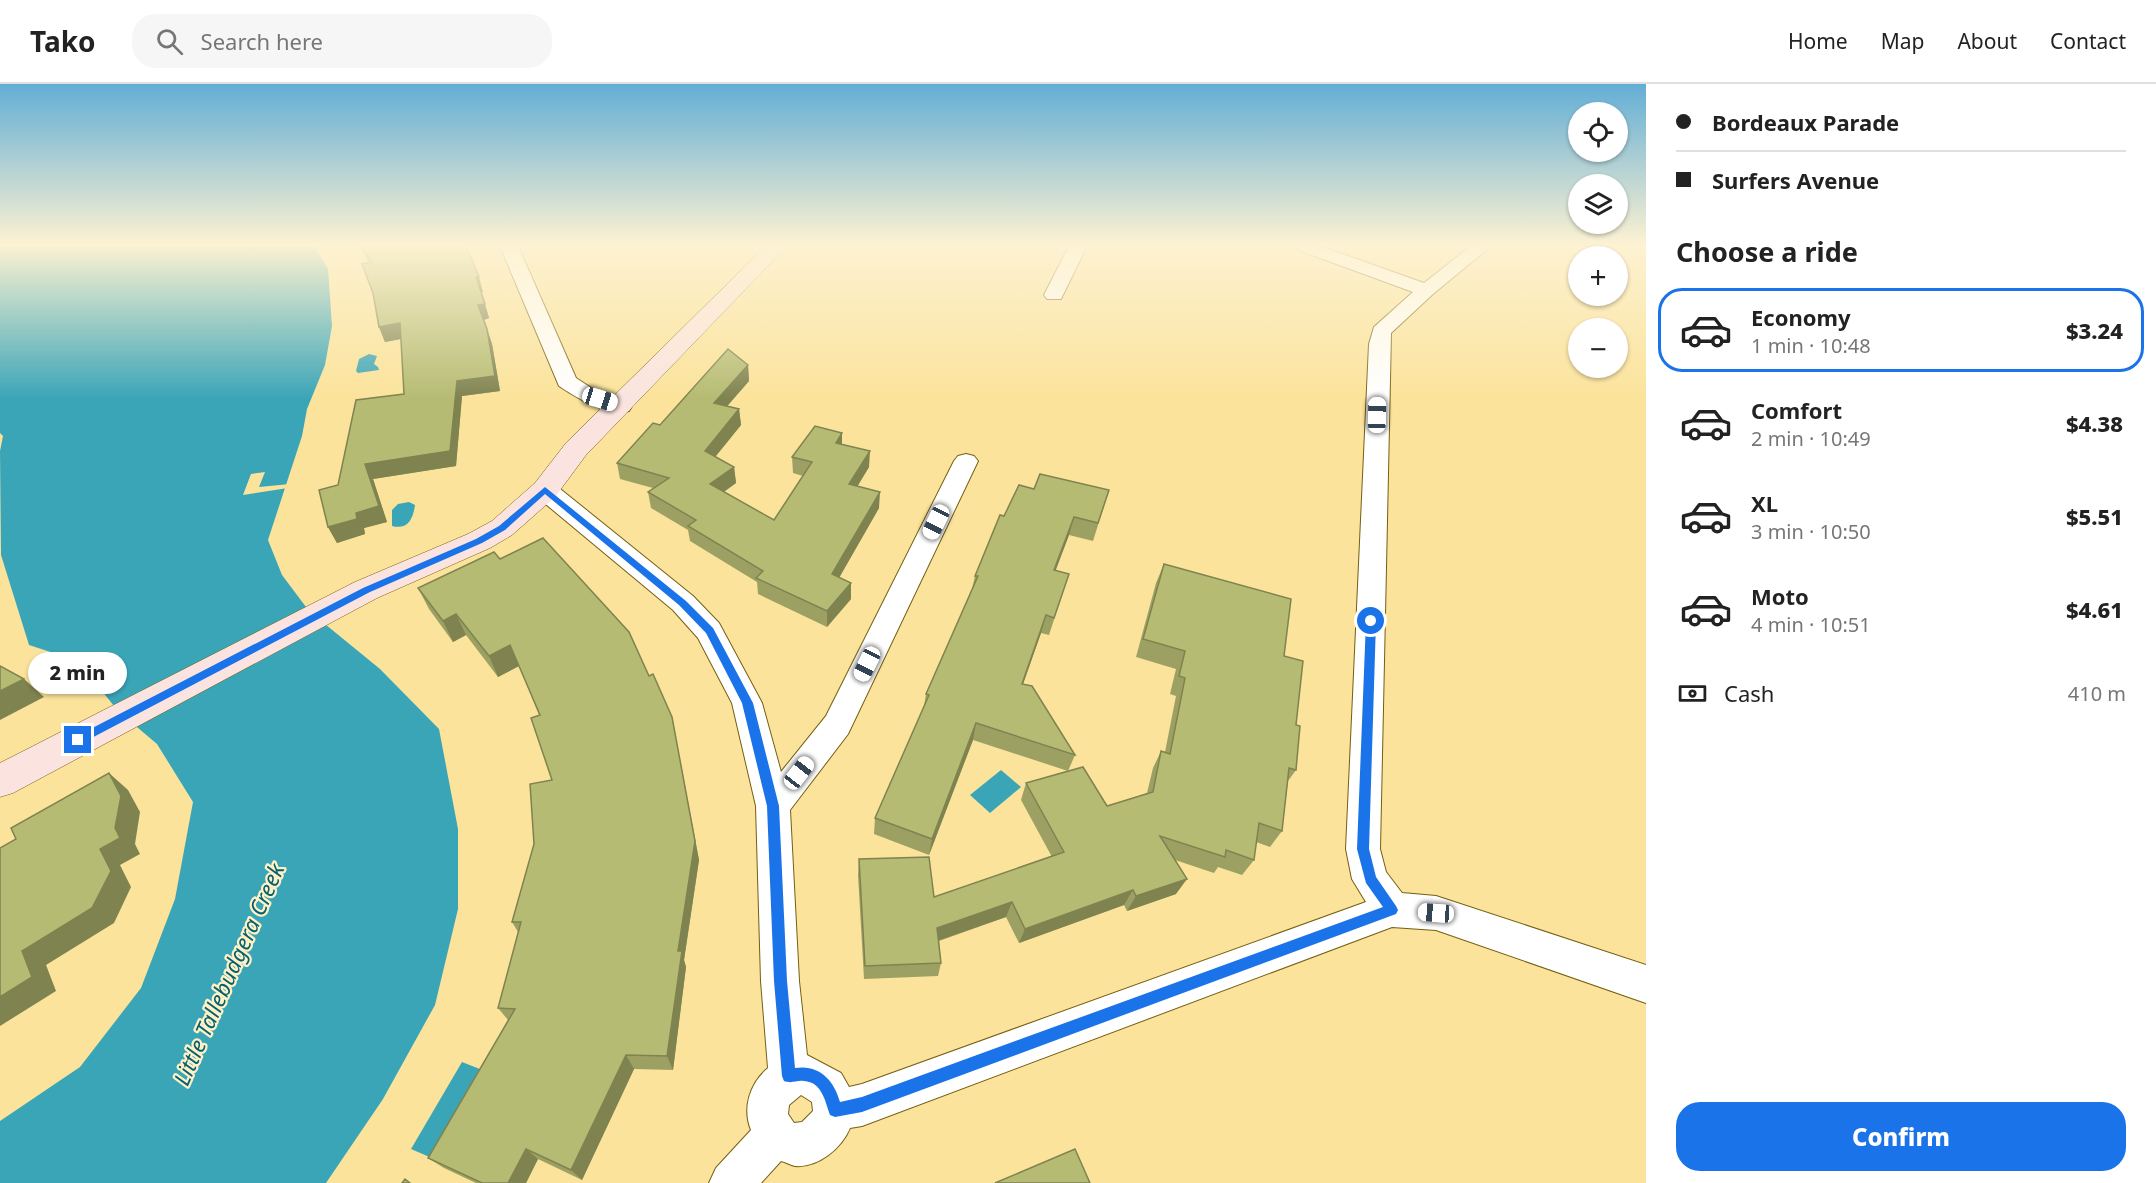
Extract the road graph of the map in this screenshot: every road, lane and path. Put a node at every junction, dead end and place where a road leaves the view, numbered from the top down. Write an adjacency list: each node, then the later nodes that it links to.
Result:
1 (531, 297): 4 (street)
2 (727, 297): 4 (street)
3 (1418, 297): 9 (street)
4 (621, 406): 6 (street)
5 (966, 460): 8 (street)
6 (545, 490): 7 (street); 8 (street)
7 (0, 781)
8 (773, 806): 11 (street)
9 (1392, 910): 10 (street); 12 (street)
10 (1646, 984)
11 (789, 1076): 12 (street); 13 (street)
12 (835, 1110): 13 (street)
13 (775, 1136): 14 (street)
14 (730, 1183)

